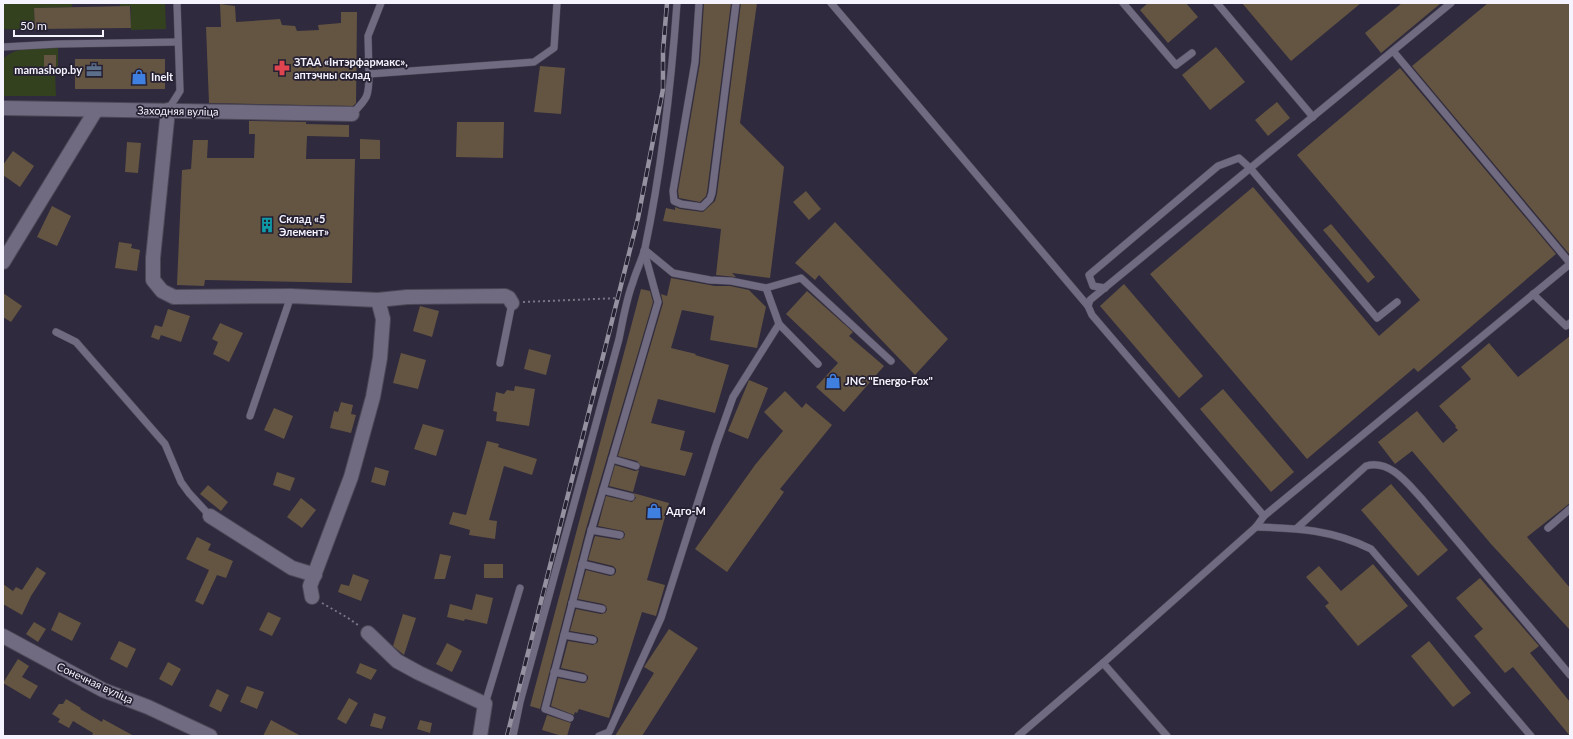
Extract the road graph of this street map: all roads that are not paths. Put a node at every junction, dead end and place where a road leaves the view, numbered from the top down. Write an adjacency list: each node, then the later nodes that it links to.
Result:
1 (177, 3): 11 (lane)
2 (381, 3): 15 (lane)
3 (557, 3): 15 (lane)
4 (677, 3): 22 (lane)
5 (699, 3): 6 (lane)
6 (736, 3)
7 (831, 3): 32 (lane)
8 (1123, 3): 14 (lane)
9 (1217, 3): 20 (lane)
10 (1451, 3): 13 (lane)
11 (178, 42): 12 (lane); 18 (lane)
12 (3, 47)
13 (1393, 51): 20 (lane); 24 (lane)
14 (1192, 53)
15 (369, 74): 19 (lane)
16 (3, 108): 17 (street, Заходняя вуліца)
17 (96, 110): 18 (street, Заходняя вуліца); 23 (street)
18 (168, 110): 19 (street, Заходняя вуліца); 28 (street)
19 (352, 114)
20 (1313, 117): 21 (lane)
21 (1250, 168): 26 (lane); 26 (lane); 30 (lane)
22 (644, 250): 25 (lane); 40 (lane); 71 (lane)
23 (3, 262)
24 (1570, 264): 27 (lane)
25 (766, 288): 34 (lane); 36 (lane)
26 (1104, 288): 32 (lane)
27 (1533, 294): 33 (lane); 46 (lane)
28 (291, 296): 29 (street); 39 (lane)
29 (378, 300): 31 (street); 54 (street)
30 (1397, 302)
31 (512, 303): 37 (lane)
32 (1088, 306): 46 (lane)
33 (1570, 323)
34 (779, 324): 38 (lane); 72 (lane)
35 (56, 332): 45 (lane)
36 (891, 361)
37 (500, 363)
38 (818, 364)
39 (250, 416)
40 (612, 460): 41 (lane); 42 (lane)
41 (636, 466)
42 (604, 490): 43 (lane); 50 (lane)
43 (631, 497)
44 (1570, 509): 49 (lane)
45 (210, 516): 54 (street)
46 (1264, 516): 47 (lane)
47 (1256, 527): 48 (lane); 63 (lane)
48 (1296, 528): 65 (lane); 75 (lane)
49 (1548, 528)
50 (592, 530): 51 (lane); 52 (lane)
51 (620, 535)
52 (582, 564): 53 (lane); 57 (lane)
53 (611, 571)
54 (315, 574): 56 (street)
55 (520, 588): 67 (lane)
56 (312, 597)
57 (572, 603): 58 (lane); 60 (lane)
58 (602, 609)
59 (368, 633): 67 (street)
60 (564, 635): 62 (lane); 64 (lane)
61 (3, 636): 69 (street, Сонечная вуліца)
62 (593, 640)
63 (1103, 663): 73 (lane); 74 (lane)
64 (554, 672): 66 (lane); 68 (lane)
65 (1570, 675)
66 (583, 678)
67 (485, 704): 70 (street)
68 (570, 718)
69 (210, 736)
70 (480, 736)
71 (513, 736)
72 (599, 736)
73 (1018, 736)
74 (1167, 736)
75 (1531, 736)

